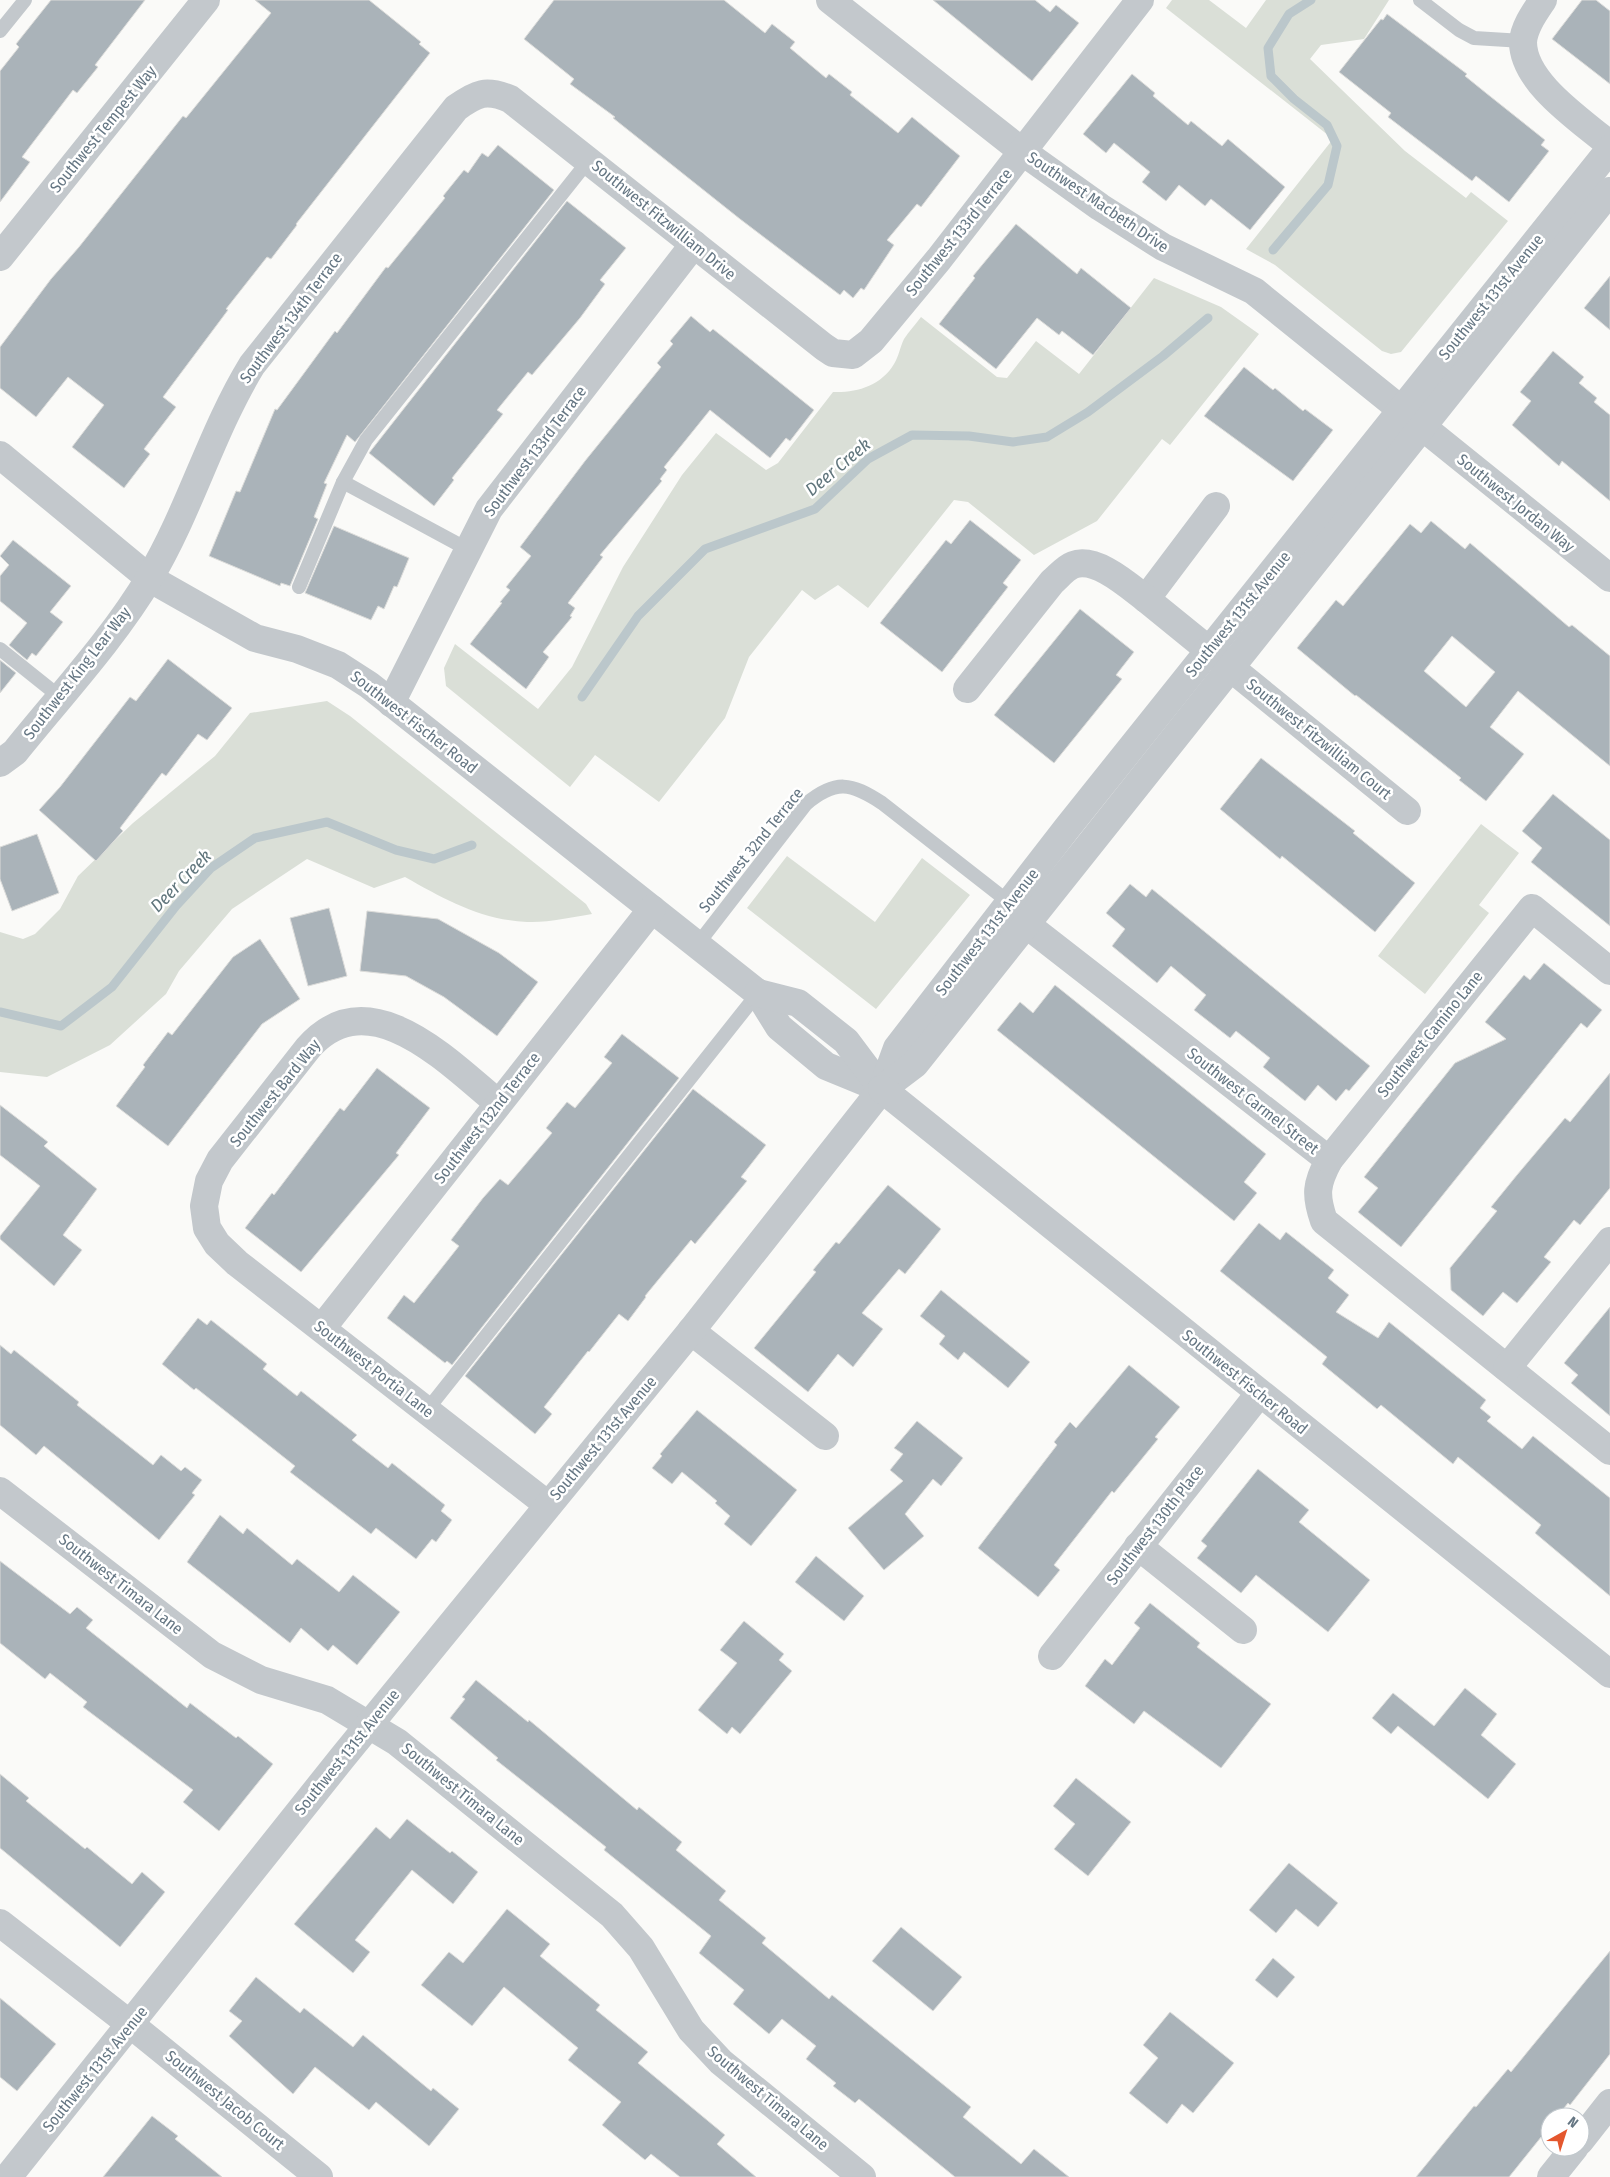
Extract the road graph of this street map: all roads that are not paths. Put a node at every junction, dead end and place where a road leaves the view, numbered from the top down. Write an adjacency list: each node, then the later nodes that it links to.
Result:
1 (25, 0): 7 (lane)
2 (206, 0): 16 (street, Southwest Tempest Way)
3 (830, 0): 12 (street, Southwest Macbeth Drive)
4 (1140, 0): 12 (street, Southwest 133rd Terrace)
5 (1420, 0): 8 (lane)
6 (1543, 0): 8 (street)
7 (0, 31)
8 (1523, 41): 10 (street)
9 (483, 92): 13 (street, Southwest Fitzwilliam Drive); 24 (street, Southwest 134th Terrace)
10 (1610, 145)
11 (1610, 149): 18 (street, Southwest 131st Avenue)
12 (1023, 152): 17 (street, Southwest 133rd Terrace); 18 (street, Southwest Macbeth Drive)
13 (589, 160): 15 (street, Southwest Fitzwilliam Drive); 21 (lane)
14 (1610, 191): 19 (street, Southwest 131st Avenue)
15 (694, 244): 17 (street, Southwest Fitzwilliam Drive); 23 (street, Southwest 133rd Terrace)
16 (0, 257)
17 (842, 355)
18 (1400, 410): 19 (street, Southwest Macbeth Drive); 29 (street, Southwest 131st Avenue)
19 (1422, 427): 25 (street, Southwest Jordan Way); 29 (street, Southwest 131st Avenue)
20 (0, 455): 24 (street, Southwest Fischer Road)
21 (343, 482): 23 (lane); 26 (lane)
22 (1216, 506): 27 (street)
23 (469, 550): 32 (street, Southwest 133rd Terrace)
24 (149, 578): 31 (street, Southwest King Lear Way); 32 (street, Southwest Fischer Road)
25 (1610, 578)
26 (299, 587)
27 (1146, 599): 29 (street, Southwest Fitzwilliam Court); 30 (street, Southwest Fitzwilliam Court)
28 (0, 649): 31 (lane)
29 (1220, 658): 34 (street, Southwest Fitzwilliam Court); 35 (street, Southwest 131st Avenue); 37 (street, Southwest 131st Avenue)
30 (967, 689)
31 (60, 697): 33 (street, Southwest King Lear Way)
32 (391, 703): 36 (street, Southwest Fischer Road)
33 (0, 763)
34 (1407, 811)
35 (1010, 903): 38 (lane, Southwest 32nd Terrace); 41 (street, Southwest 131st Avenue)
36 (652, 909): 38 (street, Southwest Fischer Road); 42 (street, Southwest 132nd Terrace)
37 (1027, 925): 41 (street, Southwest 131st Avenue); 43 (street, Southwest Carmel Street)
38 (697, 945): 40 (street, Southwest Fischer Road)
39 (1610, 971): 43 (street, Southwest Camino Lane)
40 (758, 994): 41 (street, Southwest Fischer Road); 50 (lane)
41 (882, 1089): 47 (street, Southwest 131st Avenue); 49 (street, Southwest Fischer Road)
42 (498, 1103): 44 (street, Southwest Bard Way); 46 (street, Southwest 132nd Terrace)
43 (1329, 1160): 48 (street, Southwest Carmel Street)
44 (207, 1228): 46 (street, Southwest Portia Lane)
45 (1610, 1241): 48 (street)
46 (322, 1328): 50 (street, Southwest Portia Lane)
47 (691, 1332): 51 (street); 54 (street, Southwest 131st Avenue)
48 (1507, 1368): 52 (street, Southwest Carmel Street)
49 (1259, 1394): 55 (street, Southwest 130th Place); 58 (street, Southwest Fischer Road)
50 (427, 1410): 54 (street, Southwest Portia Lane)
51 (825, 1436)
52 (1610, 1451)
53 (0, 1491): 59 (street, Southwest Timara Lane)
54 (548, 1505): 59 (street, Southwest 131st Avenue)
55 (1138, 1546): 56 (street); 57 (street, Southwest 130th Place)
56 (1243, 1630)
57 (1052, 1656)
58 (1609, 1672)
59 (369, 1726): 61 (street, Southwest 131st Avenue); 67 (street, Southwest Timara Lane)
60 (0, 1923): 61 (street, Southwest Jacob Court)
61 (130, 2024): 65 (street, Southwest 131st Avenue); 66 (street, Southwest Jacob Court)
62 (1610, 2103): 63 (street)
63 (1590, 2128)
64 (1567, 2157): 68 (street)
65 (8, 2177)
66 (319, 2177)
67 (862, 2177)
68 (1551, 2177)

